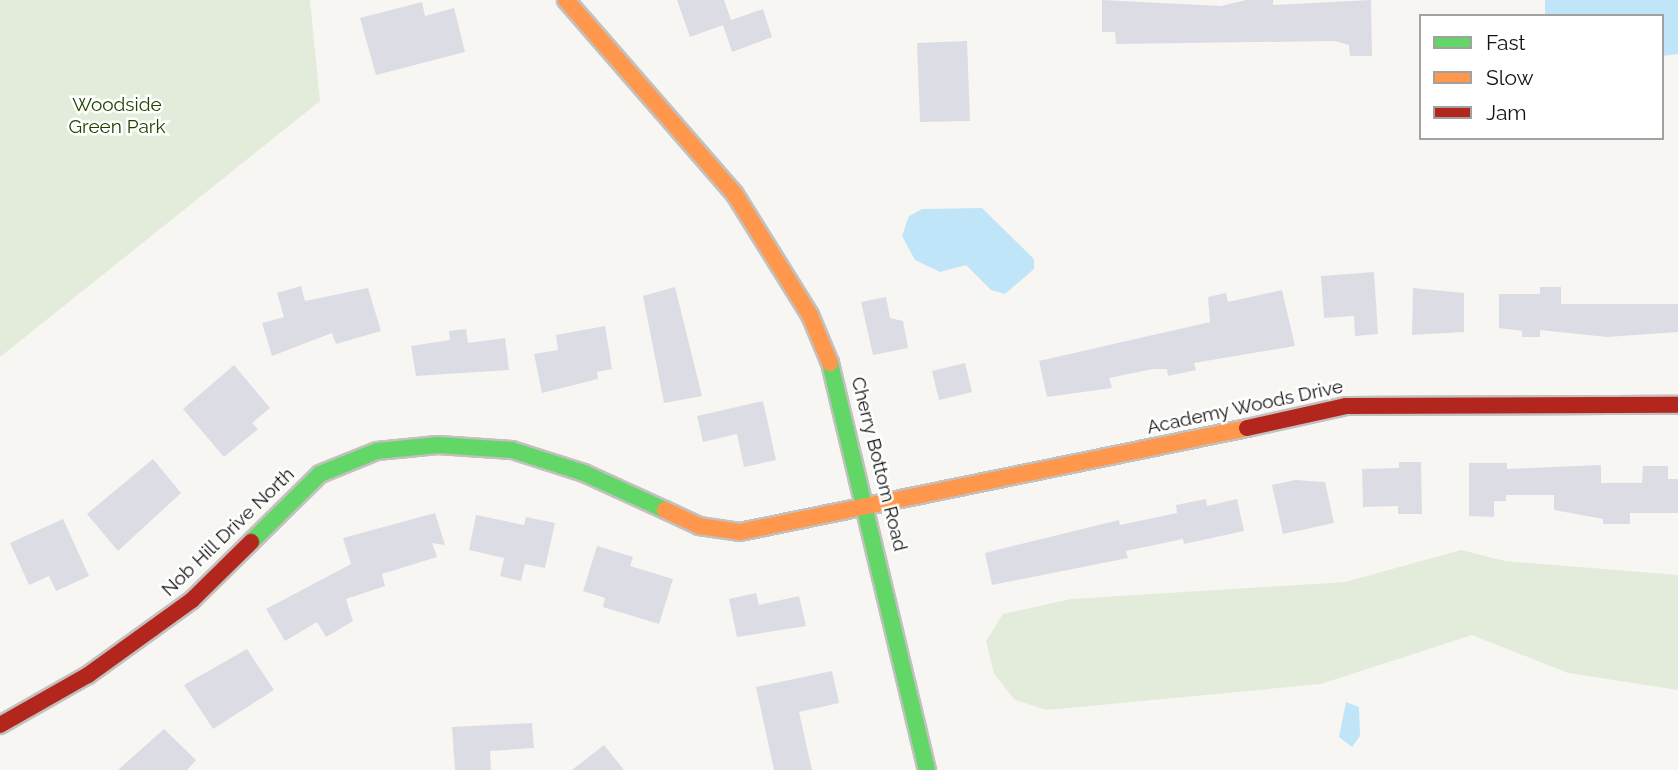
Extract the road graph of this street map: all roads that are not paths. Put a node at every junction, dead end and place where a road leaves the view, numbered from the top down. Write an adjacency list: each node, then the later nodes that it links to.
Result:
1 (566, 0): 3 (street, Cherry Bottom Road)
2 (1678, 405): 3 (street, Academy Woods Drive)
3 (870, 510): 4 (street, Nob Hill Drive North); 5 (street, Cherry Bottom Road)
4 (0, 725)
5 (927, 770)

